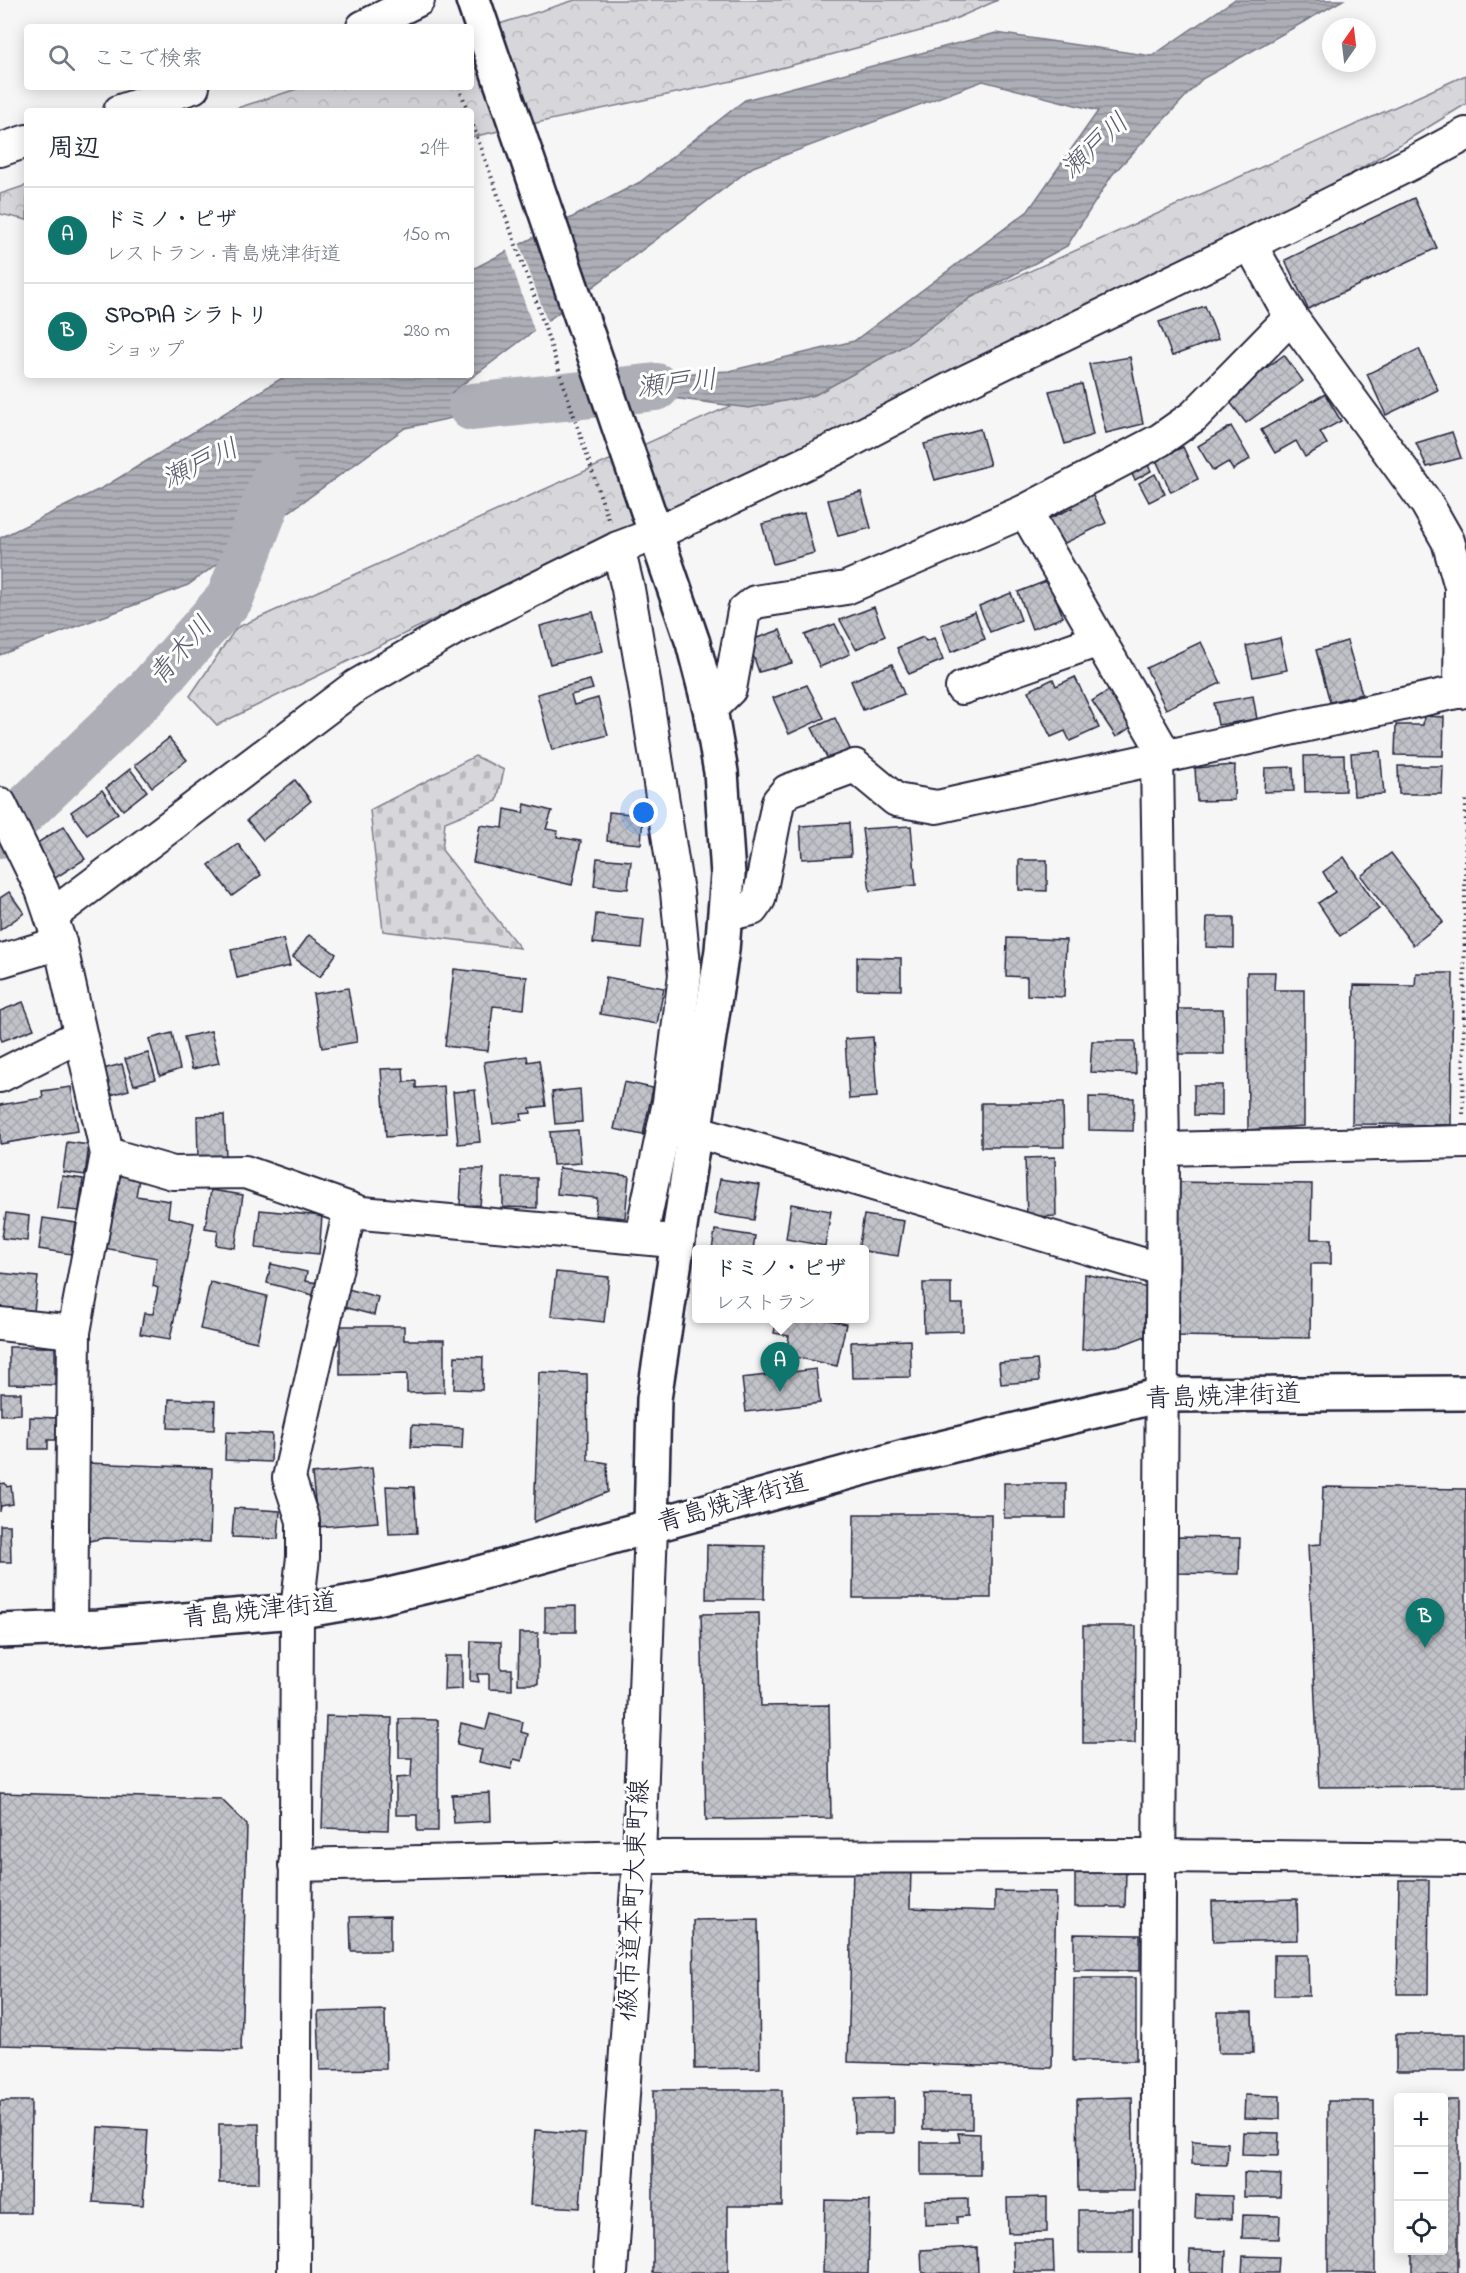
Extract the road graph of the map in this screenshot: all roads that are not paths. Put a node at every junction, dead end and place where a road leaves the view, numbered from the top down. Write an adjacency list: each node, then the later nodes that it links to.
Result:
1 (418, 0): 3 (street)
2 (473, 0): 12 (main road)
3 (369, 24)
4 (184, 90): 5 (street)
5 (129, 108)
6 (1466, 134): 9 (street)
7 (24, 142): 8 (street)
8 (0, 150)
9 (1250, 244): 10 (street); 12 (street)
10 (1291, 317): 11 (street); 14 (street)
11 (1025, 511): 15 (street); 18 (street)
12 (653, 528): 13 (street); 18 (main road)
13 (615, 539): 22 (street); 31 (street)
14 (1460, 555): 17 (street)
15 (1099, 640): 16 (street); 19 (street)
16 (962, 688)
17 (1463, 691): 19 (street)
18 (710, 709): 21 (main road)
19 (1162, 757): 21 (street); 28 (street)
20 (0, 804): 22 (street)
21 (725, 915): 26 (main road)
22 (56, 930): 23 (street); 24 (street)
23 (0, 961)
24 (79, 1036): 25 (street); 29 (street)
25 (0, 1076)
26 (695, 1131): 32 (main road); 33 (street)
27 (1464, 1142): 28 (street)
28 (1162, 1149): 33 (street)
29 (107, 1154): 30 (street); 35 (street)
30 (350, 1209): 31 (street); 39 (street)
31 (641, 1237): 32 (street)
32 (679, 1242): 38 (main road)
33 (1161, 1270): 37 (street)
34 (0, 1324): 35 (street)
35 (74, 1332): 40 (street)
36 (1466, 1393): 37 (main road, 青島焼津街道)
37 (1161, 1395): 38 (main road, 青島焼津街道); 42 (street)
38 (651, 1527): 39 (main road, 青島焼津街道); 43 (street, 1級市道本町大東町線)
39 (297, 1611): 40 (main road, 青島焼津街道); 45 (street)
40 (71, 1628): 41 (main road, 青島焼津街道)
41 (0, 1631)
42 (1160, 1856): 43 (street); 44 (street); 48 (street)
43 (639, 1857): 45 (street); 47 (street, 1級市道本町大東町線)
44 (1466, 1859)
45 (295, 1865): 46 (street)
46 (294, 2273)
47 (611, 2273)
48 (1157, 2273)

